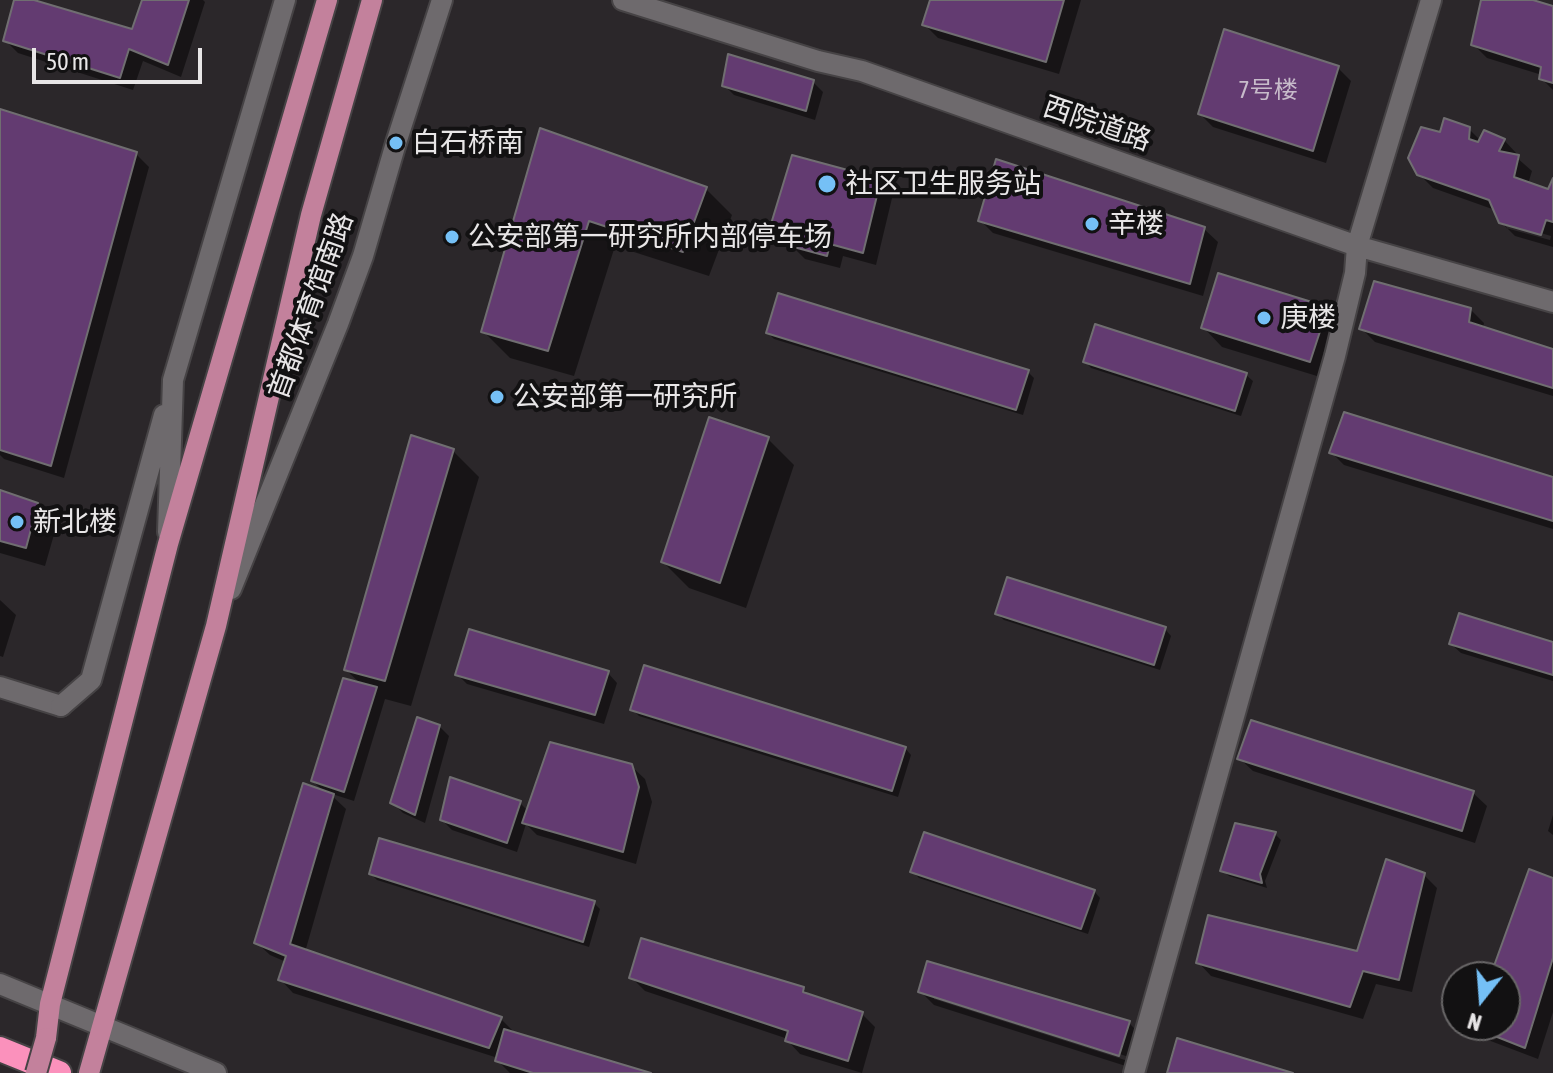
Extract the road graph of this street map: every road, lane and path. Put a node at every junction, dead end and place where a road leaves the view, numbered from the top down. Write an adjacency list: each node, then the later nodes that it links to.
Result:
1 (285, 0): 9 (street)
2 (327, 0): 10 (main road)
3 (372, 0): 11 (main road, 首都体育馆南路)
4 (442, 0): 11 (street, 首都体育馆南路)
5 (623, 0): 7 (street, 西院道路)
6 (1431, 0): 7 (street)
7 (1357, 246): 8 (street, 西院道路); 21 (street)
8 (1553, 302)
9 (173, 380): 10 (street); 12 (street)
10 (168, 544): 14 (main road)
11 (216, 626): 15 (main road, 首都体育馆南路)
12 (0, 687)
13 (0, 984): 14 (street)
14 (50, 1004): 15 (street); 17 (main road, bridge)
15 (102, 1025): 19 (main road, 首都体育馆南路); 20 (street)
16 (0, 1049): 18 (highway)
17 (36, 1073)
18 (59, 1073)
19 (89, 1073)
20 (216, 1073)
21 (1134, 1073)

